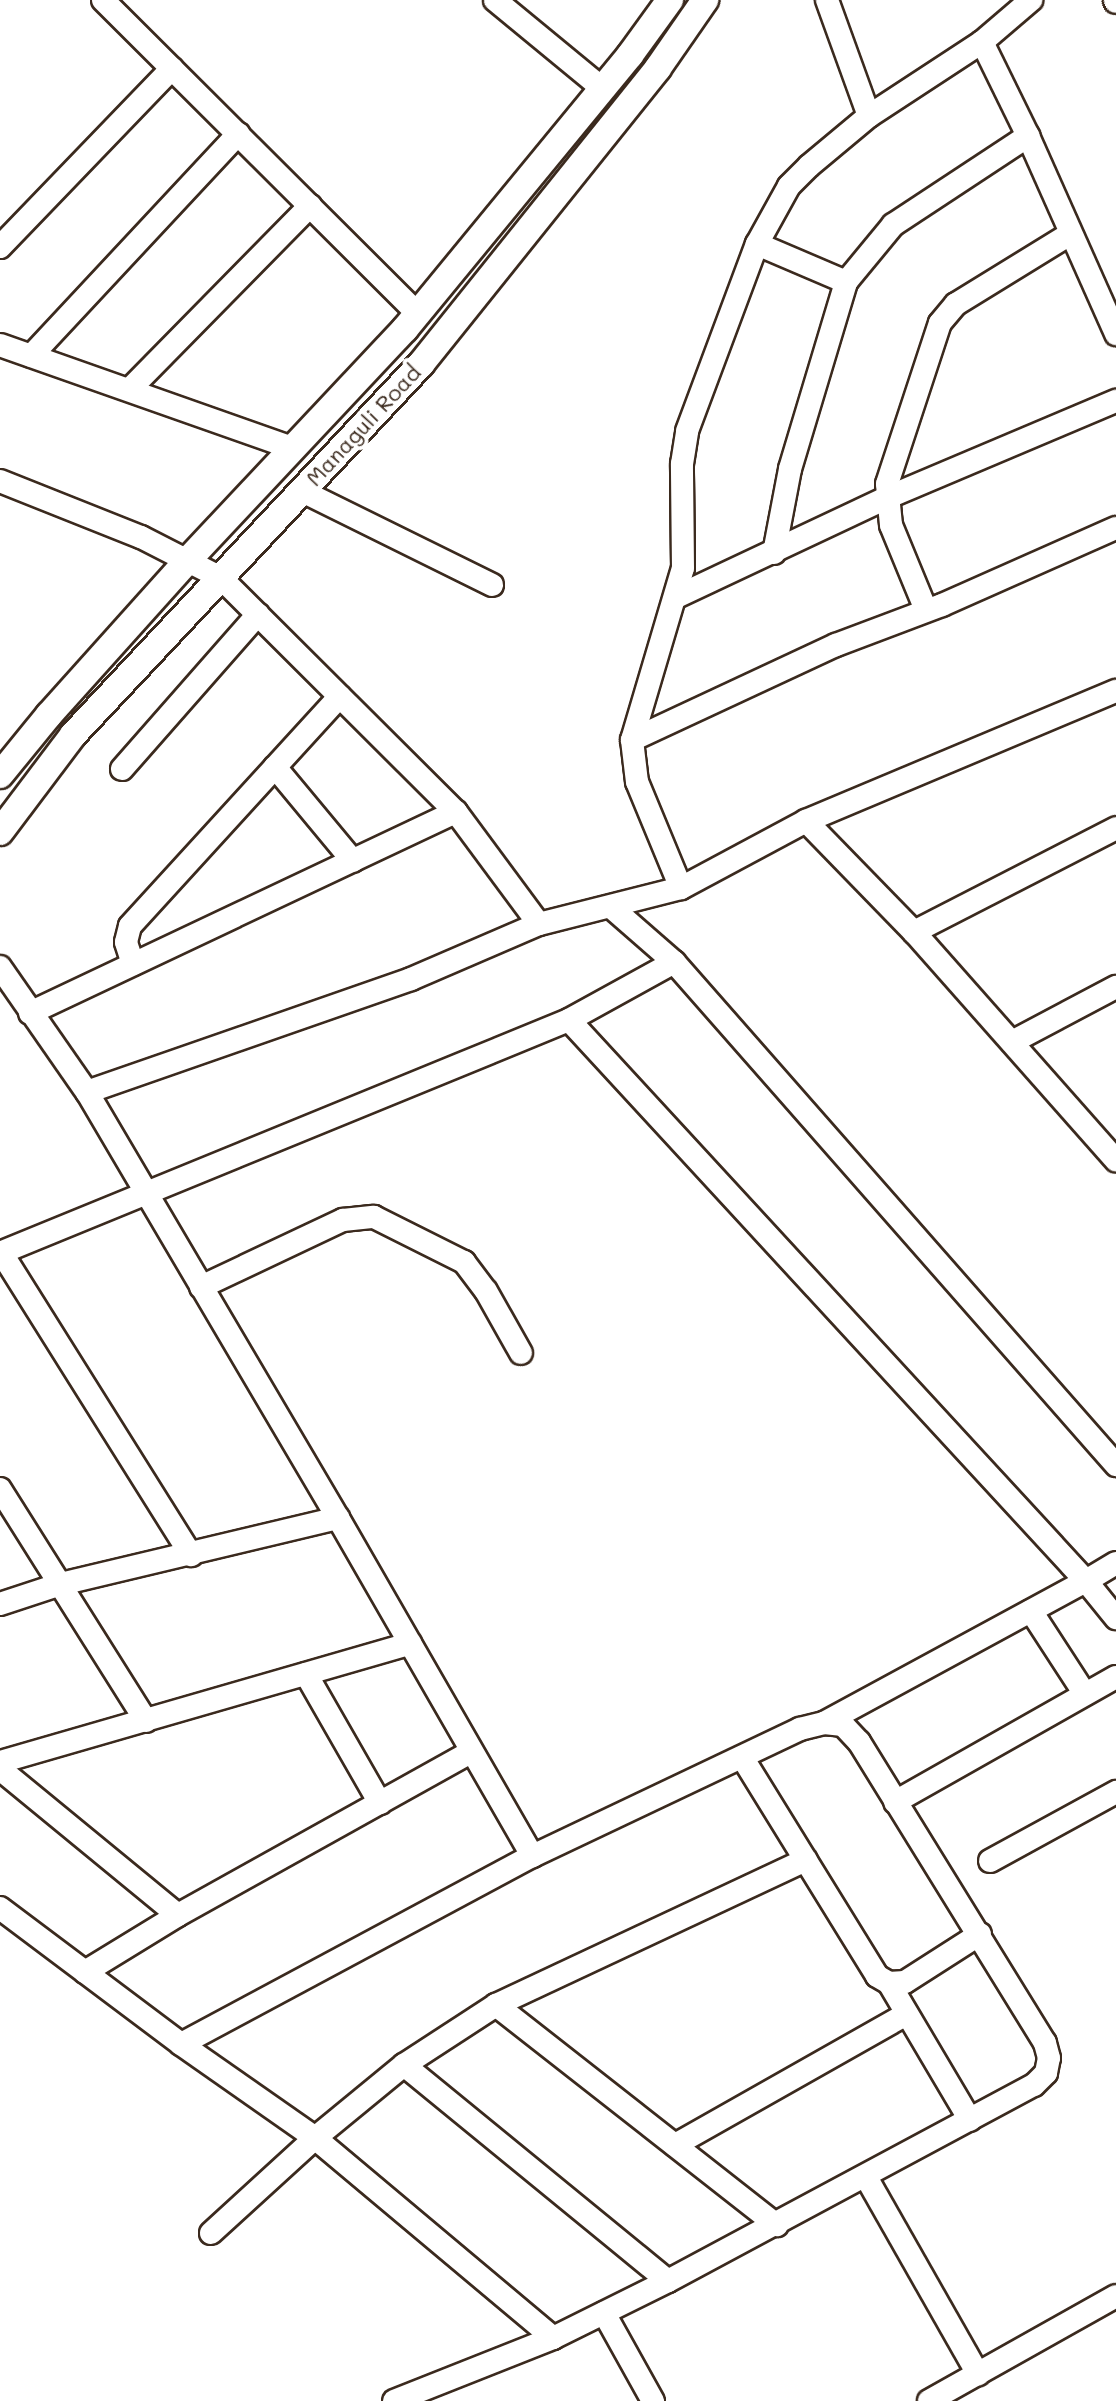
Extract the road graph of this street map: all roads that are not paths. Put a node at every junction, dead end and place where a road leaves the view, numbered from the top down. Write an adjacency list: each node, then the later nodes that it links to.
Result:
1 (103, 0): 8 (street)
2 (495, 0): 9 (street)
3 (670, 0): 9 (main road, Managuli Road)
4 (705, 0): 26 (main road, Managuli Road)
5 (827, 0): 10 (street)
6 (1031, 0): 7 (street)
7 (982, 42): 10 (street); 12 (street)
8 (172, 68): 11 (street); 16 (street)
9 (603, 89): 18 (main road, Managuli Road)
10 (869, 116): 15 (street)
11 (238, 134): 13 (street); 21 (street)
12 (1028, 136): 14 (street); 17 (street)
13 (310, 206): 18 (street); 22 (street)
14 (1070, 234): 19 (street); 27 (street)
15 (757, 244): 17 (street); 33 (street)
16 (0, 247)
17 (846, 282): 29 (street)
18 (417, 313): 24 (main road, Managuli Road)
19 (1116, 334)
20 (0, 345): 21 (street)
21 (31, 356): 22 (street)
22 (130, 389): 24 (street)
23 (1116, 401): 27 (street)
24 (293, 448): 30 (main road, Managuli Road)
25 (1, 482): 30 (street)
26 (302, 491): 31 (main road, Managuli Road); 32 (street)
27 (886, 498): 29 (street); 34 (street)
28 (1116, 528): 34 (street)
29 (774, 553): 33 (street)
30 (188, 560): 31 (street); 41 (main road, Managuli Road)
31 (221, 578): 35 (street); 42 (main road, Managuli Road)
32 (492, 585)
33 (676, 597): 38 (street)
34 (926, 610): 38 (street)
35 (258, 614): 37 (street); 40 (street)
36 (1116, 691): 44 (street)
37 (340, 696): 39 (street); 43 (street)
38 (632, 740): 48 (street)
39 (275, 767): 47 (street); 53 (street)
40 (122, 769)
41 (0, 777): 42 (street)
42 (31, 791): 45 (main road, Managuli Road)
43 (456, 812): 47 (street); 50 (street)
44 (806, 821): 48 (street); 51 (street)
45 (0, 832)
46 (1113, 836): 51 (street)
47 (353, 861): 53 (street)
48 (681, 888): 49 (street)
49 (611, 907): 50 (street); 52 (street)
50 (539, 924): 59 (street)
51 (914, 932): 58 (street)
52 (674, 962): 57 (street); 65 (street)
53 (133, 964): 56 (street)
54 (0, 967): 56 (street)
55 (1116, 987): 58 (street)
56 (30, 1013): 59 (street)
57 (569, 1020): 61 (street); 70 (street)
58 (1012, 1042): 60 (street)
59 (87, 1092): 61 (street)
60 (1116, 1160)
61 (146, 1194): 62 (street); 63 (street)
62 (1, 1252): 68 (street)
63 (201, 1287): 64 (street); 67 (street)
64 (521, 1353)
65 (1116, 1465)
66 (1, 1493): 71 (street)
67 (338, 1518): 68 (street); 75 (street)
68 (191, 1555): 71 (street)
69 (1116, 1563): 70 (street)
70 (1086, 1581): 73 (street); 74 (street)
71 (61, 1584): 72 (street); 79 (street)
72 (0, 1604)
73 (1031, 1611): 78 (street); 80 (street)
74 (1116, 1618)
75 (410, 1644): 76 (street); 81 (street)
76 (306, 1674): 79 (street); 87 (street)
77 (1116, 1677): 78 (street)
78 (1085, 1694): 86 (street)
79 (146, 1721): 83 (street)
80 (824, 1723): 82 (street); 86 (street)
81 (471, 1752): 87 (street); 88 (street)
82 (742, 1757): 88 (street); 89 (street)
83 (0, 1762)
84 (0, 1769): 92 (street)
85 (1116, 1792): 90 (street)
86 (895, 1802): 93 (street)
87 (380, 1803): 92 (street)
88 (532, 1856): 98 (street)
89 (806, 1860): 95 (street); 96 (street)
90 (990, 1861)
91 (0, 1908): 94 (street)
92 (178, 1915): 94 (street)
93 (980, 1934): 95 (street); 100 (street)
94 (85, 1972): 98 (street)
95 (889, 1983): 97 (street)
96 (496, 2005): 99 (street); 102 (street)
97 (907, 2014): 100 (street); 102 (street)
98 (181, 2044): 101 (street)
99 (404, 2065): 101 (street); 106 (street)
100 (970, 2120): 103 (street)
101 (315, 2138): 105 (street); 109 (street)
102 (675, 2145): 104 (street)
103 (866, 2177): 104 (street); 110 (street)
104 (777, 2225): 106 (street)
105 (211, 2233)
106 (668, 2281): 108 (street)
107 (1116, 2296): 110 (street)
108 (604, 2313): 109 (street); 112 (street)
109 (553, 2338): 111 (street)
110 (978, 2374): 113 (street)
111 (394, 2401)
112 (653, 2401)
113 (929, 2401)

